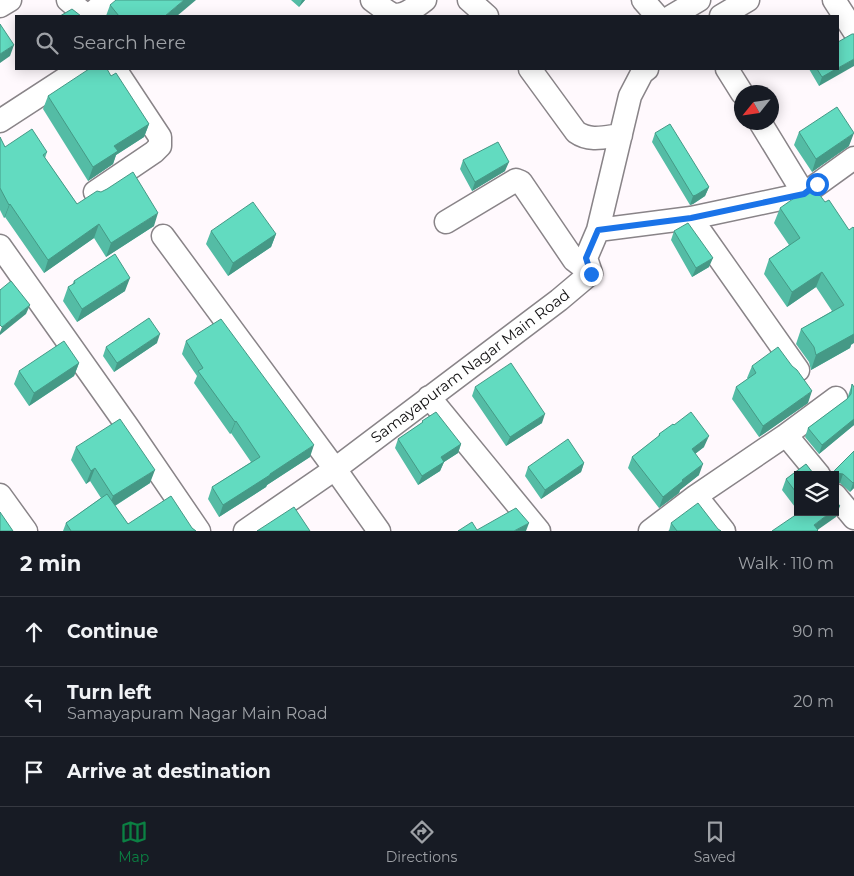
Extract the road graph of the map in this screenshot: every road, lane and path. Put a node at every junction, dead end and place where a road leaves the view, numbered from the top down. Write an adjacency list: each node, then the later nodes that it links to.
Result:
1 (10, 0): 11 (street)
2 (68, 0): 12 (street)
3 (107, 0): 13 (street)
4 (372, 0): 5 (street)
5 (425, 0)
6 (469, 0): 14 (street)
7 (643, 0): 15 (street)
8 (699, 0): 16 (street)
9 (748, 0): 17 (street)
10 (834, 0): 18 (street)
11 (0, 6)
12 (87, 15)
13 (89, 15)
14 (486, 15)
15 (655, 15)
16 (674, 15)
17 (723, 15)
18 (854, 31)
19 (78, 70): 25 (street)
20 (117, 70): 29 (street)
21 (531, 70): 27 (street)
22 (646, 70): 27 (street)
23 (727, 70): 24 (street)
24 (737, 85)
25 (0, 121)
26 (765, 130): 30 (street)
27 (621, 135): 33 (street)
28 (854, 158): 30 (street)
29 (95, 192)
30 (804, 194): 31 (street)
31 (691, 218): 33 (street); 37 (street)
32 (446, 222): 36 (street)
33 (598, 230): 36 (street)
34 (163, 236): 41 (street)
35 (0, 246): 48 (street)
36 (591, 274): 38 (street, Samayapuram Nagar Main Road)
37 (798, 370)
38 (429, 397): 41 (street, Samayapuram Nagar Main Road); 51 (street)
39 (836, 398): 40 (street)
40 (786, 435): 42 (street); 44 (street)
41 (335, 469): 49 (street, Samayapuram Nagar Main Road); 50 (street)
42 (815, 471)
43 (0, 495): 47 (street)
44 (696, 496): 52 (street); 53 (street)
45 (839, 500): 46 (street)
46 (854, 518)
47 (26, 531)
48 (199, 531)
49 (245, 531)
50 (380, 531)
51 (539, 531)
52 (650, 531)
53 (724, 531)

